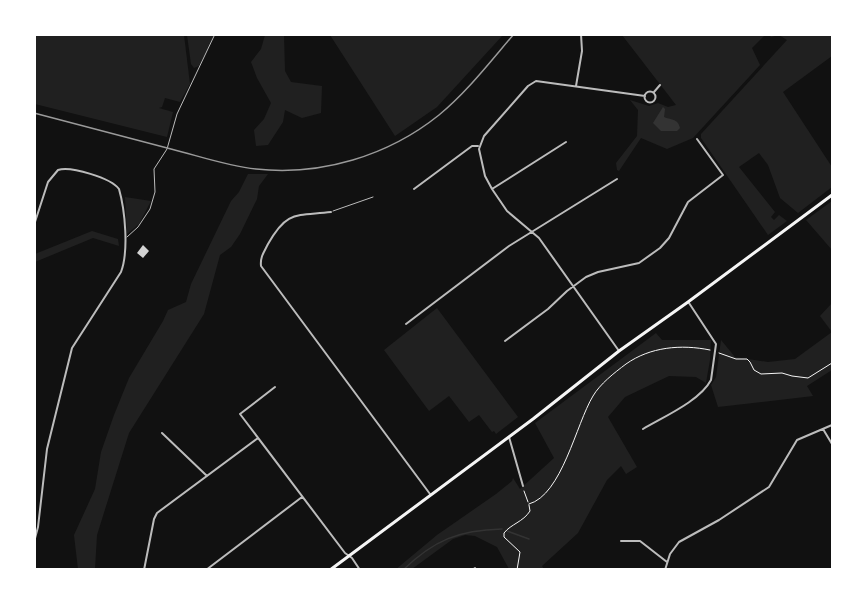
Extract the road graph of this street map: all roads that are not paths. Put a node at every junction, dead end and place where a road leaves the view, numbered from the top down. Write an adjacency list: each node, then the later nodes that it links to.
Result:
1 (215, 34): 18 (lane)
2 (581, 34): 4 (street)
3 (660, 85): 5 (street)
4 (576, 86): 6 (street); 9 (street)
5 (654, 92): 6 (street); 6 (street)
6 (645, 96)
7 (697, 139): 19 (street)
8 (566, 142): 12 (street)
9 (479, 146): 11 (street); 12 (street)
10 (617, 179): 17 (street)
11 (414, 189)
12 (492, 189): 17 (street)
13 (832, 195): 20 (highway)
14 (373, 197): 15 (lane)
15 (331, 212): 34 (street)
16 (34, 225): 18 (street)
17 (534, 232): 19 (street); 21 (street)
18 (125, 238): 37 (street)
19 (574, 286): 22 (street); 23 (street)
20 (688, 302): 23 (highway); 26 (street)
21 (406, 324)
22 (505, 341)
23 (619, 351): 29 (highway)
24 (274, 387): 30 (street)
25 (832, 425): 27 (street)
26 (643, 429)
27 (824, 429): 31 (street); 39 (street)
28 (162, 433): 32 (street)
29 (508, 436): 33 (street); 34 (highway)
30 (258, 438): 32 (street); 35 (street)
31 (832, 444)
32 (207, 476): 40 (street)
33 (523, 486)
34 (430, 495): 38 (highway)
35 (303, 497): 38 (street); 41 (street)
36 (621, 541): 39 (street)
37 (34, 542)
38 (348, 555): 42 (highway); 43 (street)
39 (667, 562): 44 (street)
40 (144, 570)
41 (206, 570)
42 (330, 570)
43 (360, 570)
44 (665, 570)

